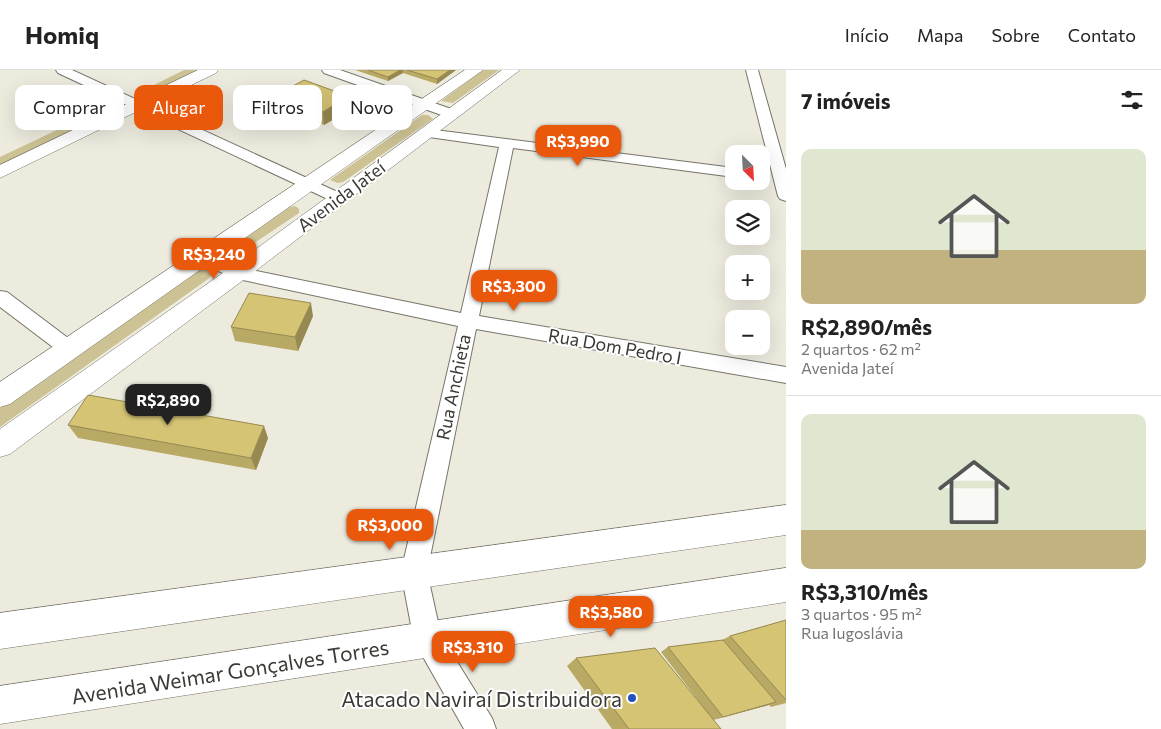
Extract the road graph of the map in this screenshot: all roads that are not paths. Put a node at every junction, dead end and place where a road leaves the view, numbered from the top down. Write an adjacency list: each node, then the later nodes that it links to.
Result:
1 (62, 70): 8 (street)
2 (175, 70): 10 (street)
3 (210, 70): 9 (street)
4 (328, 70): 11 (street)
5 (475, 70): 11 (street, Avenida Jateí)
6 (512, 70): 13 (street, Avenida Jateí)
7 (752, 70): 19 (street)
8 (95, 85)
9 (179, 85)
10 (124, 94)
11 (425, 105): 13 (street); 20 (street, Avenida Jateí)
12 (134, 107): 18 (street)
13 (452, 114): 15 (street, Avenida Jateí)
14 (192, 130): 20 (street)
15 (427, 133): 16 (street); 22 (street, Avenida Jateí)
16 (507, 143): 17 (street); 26 (street, Rua Anchieta)
17 (725, 171)
18 (0, 172)
19 (778, 178): 21 (street)
20 (309, 184): 22 (street); 23 (street, Avenida Jateí)
21 (786, 196)
22 (338, 198): 24 (street, Avenida Jateí)
23 (202, 258): 24 (street, Rua Dom Pedro I); 27 (street, Avenida Jateí)
24 (238, 272): 26 (street, Rua Dom Pedro I); 30 (street, Avenida Jateí)
25 (0, 297): 27 (street)
26 (467, 321): 28 (street, Rua Dom Pedro I); 32 (street, Rua Anchieta)
27 (69, 349): 29 (street, Avenida Jateí)
28 (786, 375)
29 (0, 396)
30 (0, 445)
31 (786, 520): 32 (street)
32 (414, 572): 34 (street); 35 (street)
33 (786, 585): 35 (street, Avenida Weimar Gonçalves Torres)
34 (0, 631)
35 (428, 641): 36 (street, Avenida Weimar Gonçalves Torres); 37 (street)
36 (0, 705)
37 (481, 729)

